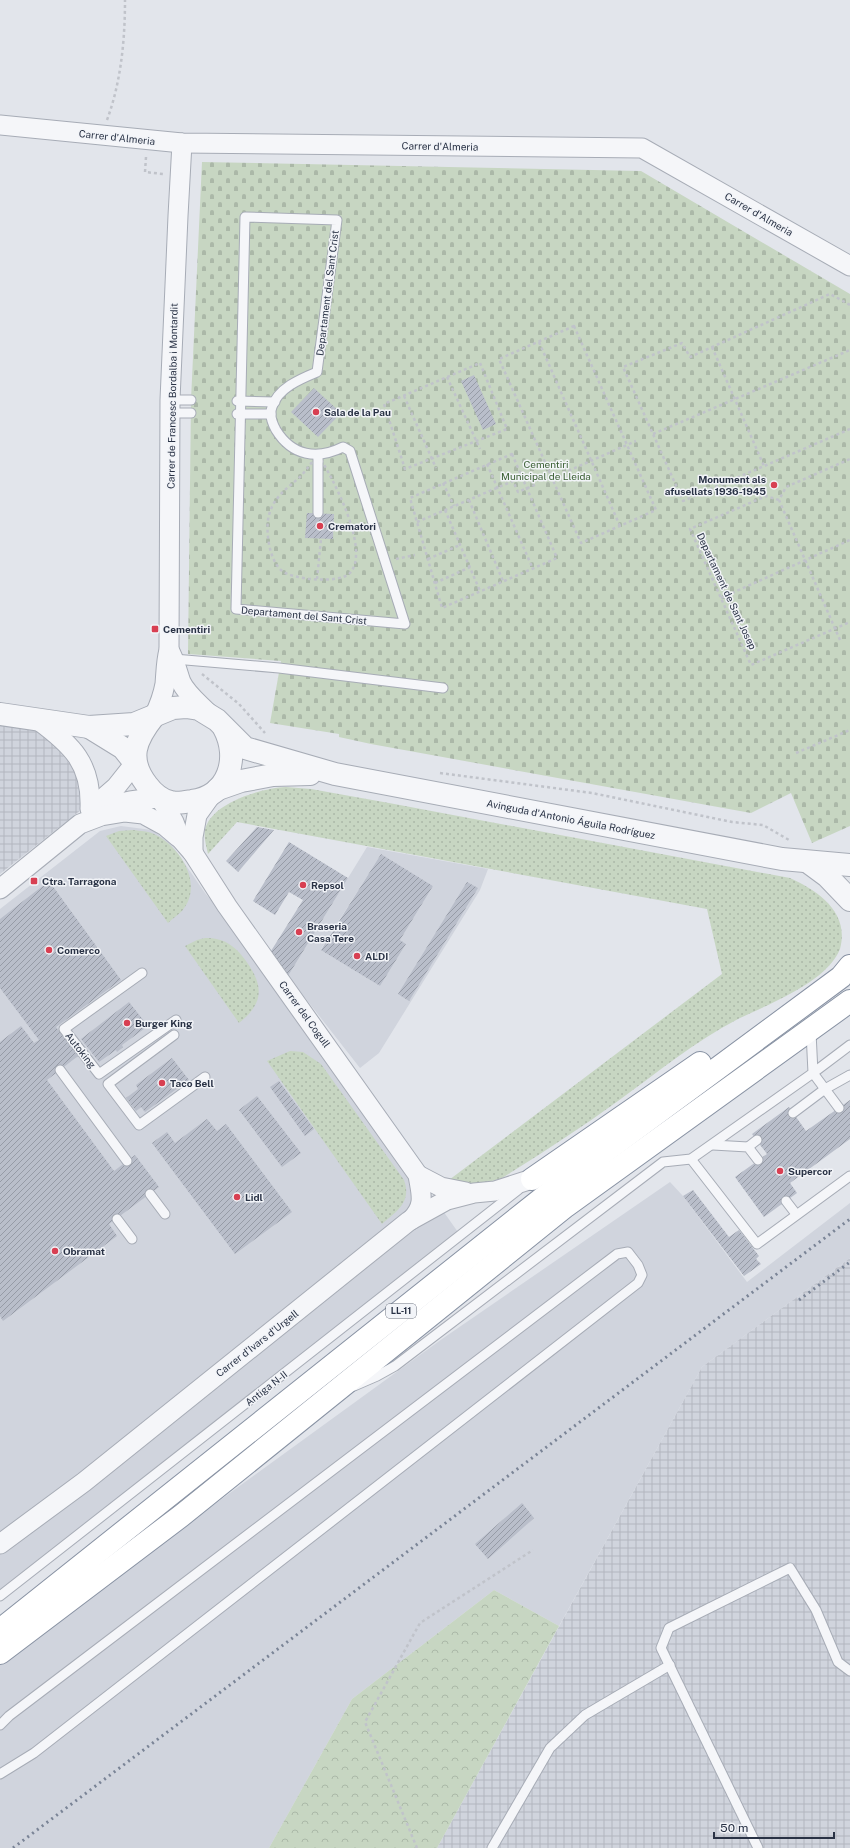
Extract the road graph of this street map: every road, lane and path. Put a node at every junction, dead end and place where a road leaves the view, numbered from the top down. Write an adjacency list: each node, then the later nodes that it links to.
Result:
1 (125, 0): 3 (path)
2 (0, 125): 3 (street, Carrer d'Almeria)
3 (101, 135): 4 (street, Carrer d'Almeria)
4 (182, 143): 6 (street, Carrer de Francesc Bordalba i Montardit); 7 (street, Carrer d'Almeria)
5 (142, 153): 6 (path)
6 (180, 176): 18 (street, Carrer de Francesc Bordalba i Montardit)
7 (850, 266)
8 (850, 305): 10 (path)
9 (539, 341): 26 (path); 31 (path); 35 (path)
10 (712, 347): 14 (path); 23 (path)
11 (850, 350): 14 (path)
12 (447, 377): 13 (path); 24 (path); 24 (path)
13 (404, 396): 29 (path); 29 (path)
14 (735, 399): 23 (path); 33 (path)
15 (191, 400): 18 (lane)
16 (239, 401): 17 (lane); 17 (lane, Departament del Sant Crist); 20 (lane, Departament del Sant Crist)
17 (275, 402): 21 (lane, Departament del Sant Crist)
18 (170, 406): 19 (lane); 64 (street, Carrer de Francesc Bordalba i Montardit)
19 (191, 413)
20 (239, 414): 21 (lane); 53 (lane, Departament del Sant Crist)
21 (271, 414): 28 (lane, Departament del Sant Crist)
22 (850, 429): 33 (path)
23 (653, 434): 33 (path)
24 (476, 441): 27 (path); 29 (path)
25 (636, 441): 26 (path)
26 (627, 445): 31 (path); 46 (path)
27 (480, 449)
28 (318, 455): 44 (lane); 53 (lane, Departament del Sant Crist)
29 (432, 458): 34 (path)
30 (850, 459): 41 (path)
31 (592, 460): 35 (path); 46 (path)
32 (487, 464): 36 (path); 38 (path); 39 (path)
33 (764, 466)
34 (436, 468)
35 (552, 478): 46 (path)
36 (443, 483): 42 (path); 45 (path)
37 (537, 484): 39 (path)
38 (498, 488): 39 (path); 40 (path); 55 (path)
39 (527, 489): 55 (path)
40 (468, 500): 42 (path); 57 (path)
41 (779, 500): 52 (path); 60 (path, Departament de Sant Josep)
42 (454, 506): 43 (path)
43 (445, 510): 45 (path); 49 (path)
44 (318, 513)
45 (417, 522): 51 (path)
46 (620, 526)
47 (321, 539): 56 (path)
48 (850, 540): 52 (path)
49 (460, 545): 51 (path); 54 (path)
50 (415, 555): 53 (path)
51 (428, 559): 58 (path)
52 (805, 560): 60 (path); 62 (path)
53 (387, 562)
54 (470, 567): 58 (path); 59 (path)
55 (533, 568): 57 (path)
56 (317, 579)
57 (503, 581): 59 (path)
58 (435, 583): 59 (path)
59 (480, 591)
60 (721, 598): 62 (path, Departament de Sant Josep)
61 (850, 622): 62 (path, Departament de Sant Josep)
62 (835, 629): 63 (path)
63 (840, 640)
64 (178, 656): 65 (lane); 67 (street, Carrer de Francesc Bordalba i Montardit); 69 (street, Carrer de Francesc Bordalba i Montardit); 72 (path)
65 (444, 688)
66 (0, 714): 68 (street, Avinguda d'Antonio Águila Rodríguez)
67 (154, 716): 69 (street, Avinguda d'Antonio Águila Rodríguez); 70 (street, Avinguda d'Antonio Águila Rodríguez); 74 (street)
68 (38, 720): 70 (street, Avinguda d'Antonio Águila Rodríguez); 79 (street)
69 (217, 721): 76 (street, Avinguda d'Antonio Águila Rodríguez); 77 (street)
70 (89, 727): 74 (street, Avinguda d'Antonio Águila Rodríguez)
71 (850, 730): 73 (path)
72 (266, 734)
73 (796, 752)
74 (135, 764): 78 (street, Avinguda d'Antonio Águila Rodríguez); 79 (street)
75 (433, 772): 81 (path)
76 (335, 774): 77 (street, Avinguda d'Antonio Águila Rodríguez); 83 (street, Avinguda d'Antonio Águila Rodríguez)
77 (215, 792): 78 (street, Avinguda d'Antonio Águila Rodríguez); 82 (street)
78 (160, 798): 79 (street); 80 (street, Carrer del Cogull)
79 (87, 817): 80 (street); 85 (street)
80 (180, 838): 82 (street, Carrer del Cogull)
81 (795, 843)
82 (193, 854): 108 (street, Carrer del Cogull)
83 (808, 862): 84 (street, Avinguda d'Antonio Águila Rodríguez); 86 (street, Avinguda d'Antonio Águila Rodríguez)
84 (850, 865)
85 (0, 889)
86 (850, 900)
87 (850, 966): 89 (highway, LL-11)
88 (142, 972): 91 (lane, Autoking)
89 (808, 1000): 110 (highway); 123 (highway, LL-11)
90 (850, 1001): 92 (highway, LL-11)
91 (176, 1020)
92 (810, 1030): 96 (lane); 119 (highway, LL-11)
93 (174, 1035): 98 (lane)
94 (850, 1045): 96 (lane)
95 (60, 1070): 107 (lane)
96 (813, 1073): 99 (lane); 103 (lane)
97 (850, 1076): 99 (lane)
98 (205, 1077)
99 (825, 1089): 100 (lane); 101 (lane)
100 (839, 1108)
101 (793, 1113)
102 (757, 1140): 104 (lane)
103 (713, 1145): 104 (lane); 105 (lane)
104 (748, 1147): 106 (lane)
105 (691, 1160): 115 (lane); 119 (lane)
106 (758, 1160)
107 (126, 1162)
108 (418, 1175): 111 (street); 117 (street)
109 (850, 1176): 115 (lane)
110 (532, 1179): 111 (street, Carrer d'Ivars d'Urgell); 122 (lane, Antiga N-II)
111 (474, 1193): 117 (street, Carrer d'Ivars d'Urgell)
112 (150, 1194): 114 (lane)
113 (786, 1200): 115 (lane)
114 (165, 1214)
115 (796, 1214)
116 (117, 1219): 118 (lane)
117 (409, 1222): 120 (street, Carrer d'Ivars d'Urgell)
118 (132, 1239)
119 (327, 1398): 124 (highway, LL-11)
120 (0, 1544)
121 (533, 1550): 129 (path)
122 (0, 1596)
123 (0, 1630)
124 (0, 1653)
125 (670, 1665): 126 (lane); 130 (lane); 131 (lane)
126 (850, 1671)
127 (0, 1725): 128 (lane)
128 (0, 1774)
129 (417, 1848)
130 (492, 1848)
131 (758, 1848)

